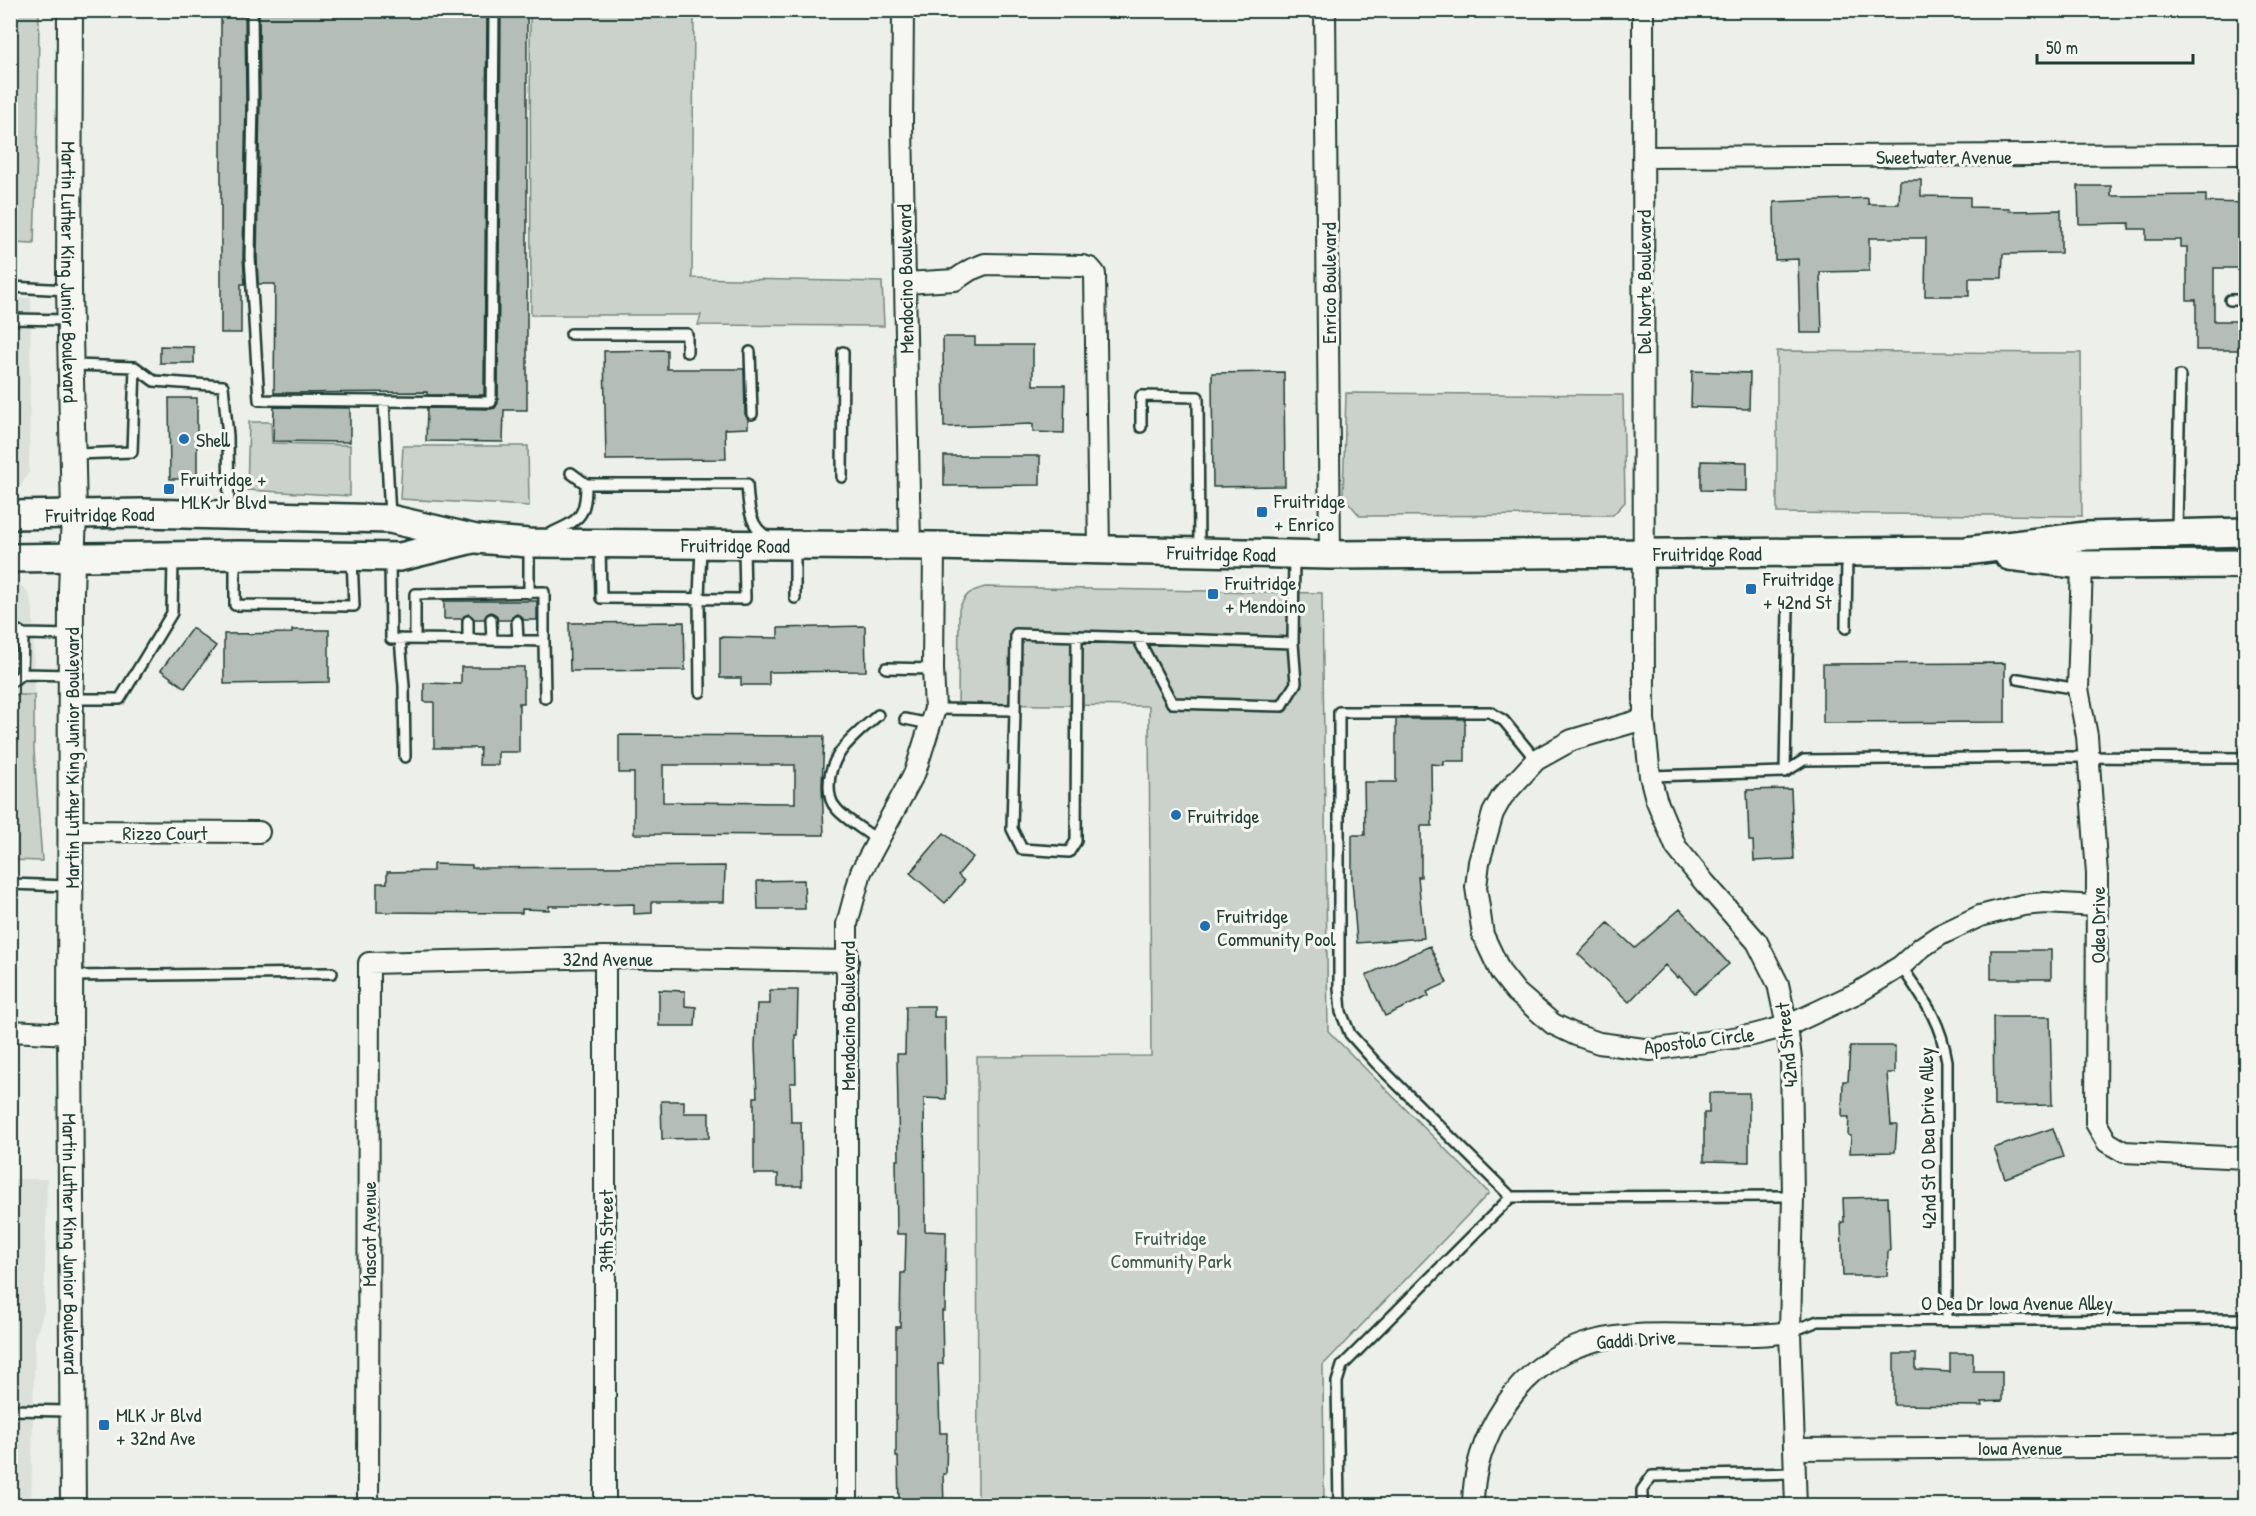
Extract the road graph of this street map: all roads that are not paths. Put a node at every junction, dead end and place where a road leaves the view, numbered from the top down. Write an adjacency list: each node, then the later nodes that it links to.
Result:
1 (70, 10): 11 (street, Martin Luther King Junior Boulevard)
2 (252, 10): 23 (lane)
3 (494, 10): 23 (lane)
4 (903, 10): 9 (street, Mendocino Boulevard)
5 (1325, 10): 50 (street, Enrico Boulevard)
6 (1643, 10): 8 (street, Del Norte Boulevard)
7 (2246, 154): 8 (street, Sweetwater Avenue)
8 (1643, 157): 47 (street, Del Norte Boulevard)
9 (906, 283): 42 (street, Mendocino Boulevard); 43 (street)
10 (10, 287): 11 (lane)
11 (69, 290): 15 (street, Martin Luther King Junior Boulevard)
12 (2230, 300): 13 (lane)
13 (2246, 300)
14 (10, 319): 15 (lane)
15 (69, 320): 20 (street, Martin Luther King Junior Boulevard)
16 (571, 334): 17 (lane)
17 (687, 352)
18 (750, 352): 24 (lane)
19 (843, 352): 28 (lane)
20 (71, 364): 21 (lane); 26 (street, Martin Luther King Junior Boulevard)
21 (135, 367): 26 (lane); 32 (lane)
22 (2180, 376): 35 (lane)
23 (384, 402): 33 (lane)
24 (752, 414)
25 (1141, 427): 45 (lane)
26 (72, 454): 30 (street, Martin Luther King Junior Boulevard)
27 (571, 473): 29 (lane)
28 (843, 477)
29 (586, 484): 37 (lane); 41 (lane)
30 (74, 514): 31 (main road, Fruitridge Road); 32 (main road, Fruitridge Road); 54 (street, Martin Luther King Junior Boulevard)
31 (10, 515)
32 (229, 516): 33 (main road, Fruitridge Road)
33 (390, 519): 36 (main road, Fruitridge Road)
34 (2246, 532): 35 (main road, Fruitridge Road)
35 (2178, 533): 44 (main road, Fruitridge Road)
36 (476, 539): 37 (main road, Fruitridge Road); 53 (main road, Fruitridge Road)
37 (529, 543): 38 (main road, Fruitridge Road); 58 (lane)
38 (600, 544): 39 (main road, Fruitridge Road); 60 (lane)
39 (701, 545): 40 (main road, Fruitridge Road); 60 (lane)
40 (744, 545): 41 (main road, Fruitridge Road); 60 (lane)
41 (795, 546): 42 (main road, Fruitridge Road); 59 (lane)
42 (922, 547): 43 (main road, Fruitridge Road); 79 (street, Mendocino Boulevard)
43 (1099, 550): 45 (main road, Fruitridge Road)
44 (1966, 551): 46 (main road, Fruitridge Road); 56 (main road, Fruitridge Road)
45 (1199, 552): 48 (main road, Fruitridge Road)
46 (1847, 552): 47 (main road, Fruitridge Road); 66 (lane)
47 (1644, 553): 50 (main road, Fruitridge Road); 92 (street, 42nd Street)
48 (1294, 554): 50 (main road, Fruitridge Road); 77 (lane)
49 (235, 555): 51 (main road, Fruitridge Road); 52 (main road, Fruitridge Road); 52 (lane)
50 (1330, 555)
51 (173, 556): 54 (main road, Fruitridge Road); 87 (lane)
52 (352, 556): 53 (main road, Fruitridge Road)
53 (390, 556): 71 (lane)
54 (72, 557): 55 (main road, Fruitridge Road); 68 (street, Martin Luther King Junior Boulevard)
55 (10, 558)
56 (2082, 564): 57 (main road, Fruitridge Road); 84 (street, Odea Drive)
57 (2246, 564)
58 (529, 593): 72 (lane); 76 (lane)
59 (795, 597)
60 (699, 598): 85 (lane)
61 (1788, 608): 97 (lane)
62 (491, 619): 74 (lane)
63 (468, 621): 73 (lane)
64 (517, 621): 75 (lane)
65 (10, 626): 67 (lane)
66 (1846, 628)
67 (23, 634): 68 (lane); 80 (lane)
68 (72, 635): 81 (street, Martin Luther King Junior Boulevard)
69 (1077, 636): 70 (lane); 88 (lane); 88 (lane)
70 (1137, 637): 77 (lane); 77 (lane)
71 (400, 639): 72 (lane); 93 (lane)
72 (415, 639): 73 (lane)
73 (468, 640): 74 (lane)
74 (492, 640): 75 (lane)
75 (518, 640): 76 (lane)
76 (544, 640): 86 (lane)
77 (1293, 643)
78 (886, 668): 79 (lane)
79 (933, 669): 90 (street, Mendocino Boulevard)
80 (22, 674): 81 (lane); 83 (lane)
81 (71, 675): 87 (street, Martin Luther King Junior Boulevard)
82 (2018, 679): 84 (lane)
83 (10, 683)
84 (2078, 688): 94 (street, Odea Drive)
85 (700, 692)
86 (545, 698)
87 (72, 699): 99 (street, Martin Luther King Junior Boulevard)
88 (1015, 710): 90 (lane)
89 (878, 715): 101 (lane)
90 (932, 716): 91 (lane); 101 (street, Mendocino Boulevard)
91 (905, 719)
92 (1644, 719): 96 (street, Apostolo Circle); 98 (street, 42nd Street)
93 (405, 757)
94 (2089, 757): 95 (lane); 97 (lane); 104 (street, Odea Drive)
95 (2246, 758)
96 (1536, 760): 111 (street, Apostolo Circle); 116 (lane)
97 (1785, 771): 98 (lane)
98 (1650, 776): 111 (street, 42nd Street)
99 (71, 831): 100 (street, Rizzo Court); 103 (street, Martin Luther King Junior Boulevard)
100 (259, 832)
101 (877, 840): 106 (street, Mendocino Boulevard)
102 (10, 884): 103 (lane)
103 (71, 886): 110 (street, Martin Luther King Junior Boulevard)
104 (2097, 906): 108 (street, Apostolo Circle); 114 (street, Odea Drive)
105 (605, 957): 106 (street, 32nd Avenue); 107 (street, 32nd Avenue); 127 (street, 39th Street)
106 (848, 961): 128 (street, Mendocino Boulevard)
107 (369, 963): 126 (street, Mascot Avenue)
108 (1901, 966): 111 (street, Apostolo Circle); 118 (lane, 42nd St O Dea Drive Alley)
109 (332, 973): 110 (lane)
110 (71, 976): 113 (street, Martin Luther King Junior Boulevard)
111 (1787, 1026): 115 (street, 42nd Street)
112 (10, 1031): 113 (street)
113 (70, 1034): 121 (street, Martin Luther King Junior Boulevard)
114 (2246, 1158)
115 (1792, 1196): 116 (lane); 119 (street, 42nd Street)
116 (1511, 1197): 129 (lane)
117 (2246, 1319): 118 (lane, O Dea Dr Iowa Avenue Alley)
118 (1947, 1320): 119 (lane, O Dea Dr Iowa Avenue Alley)
119 (1790, 1332): 123 (street, 42nd Street); 130 (street, Gaddi Drive)
120 (10, 1410): 121 (lane)
121 (72, 1411): 125 (street, Martin Luther King Junior Boulevard)
122 (2246, 1446): 123 (street, Iowa Avenue)
123 (1795, 1449): 124 (street, 42nd Street)
124 (1796, 1473): 131 (lane); 132 (street, 42nd Street)
125 (73, 1506)
126 (368, 1506)
127 (605, 1506)
128 (848, 1506)
129 (1340, 1506)
130 (1473, 1506)
131 (1642, 1506)
132 (1796, 1506)

